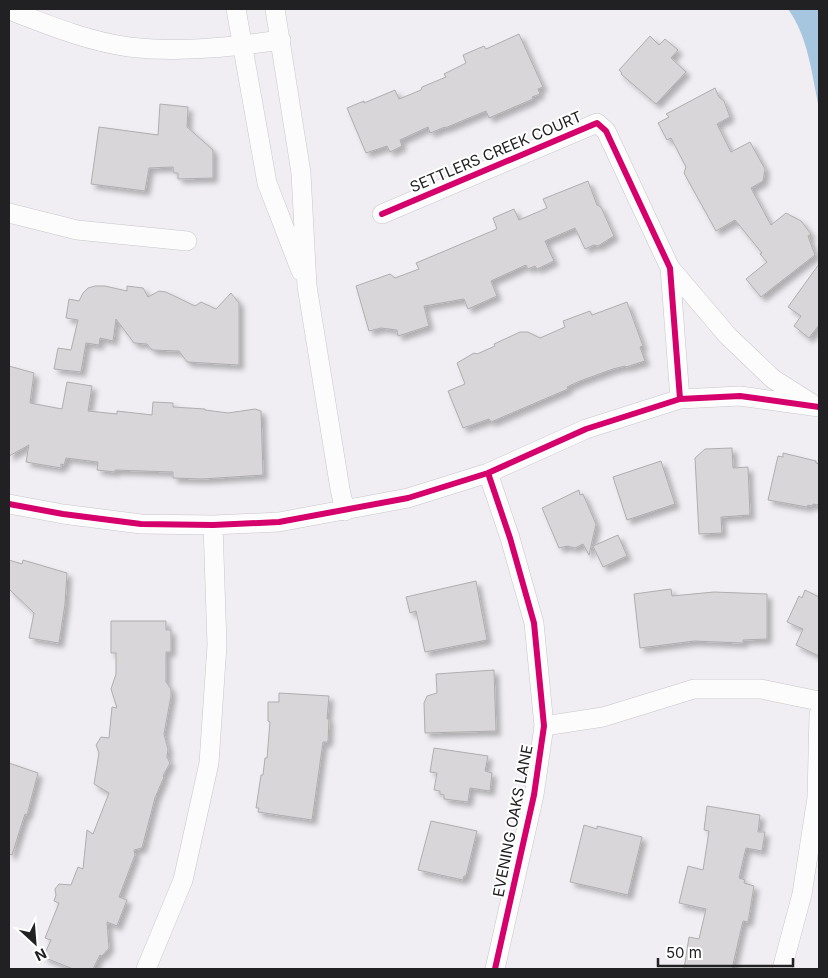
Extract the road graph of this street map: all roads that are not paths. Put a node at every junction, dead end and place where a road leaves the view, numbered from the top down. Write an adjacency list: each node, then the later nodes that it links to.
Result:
1 (236, 9): 5 (street)
2 (276, 9): 4 (street)
3 (9, 10): 5 (street)
4 (281, 40): 5 (street); 10 (street)
5 (242, 46): 10 (street)
6 (9, 213): 8 (street)
7 (382, 214): 9 (street, SETTLERS CREEK COURT)
8 (186, 241)
9 (670, 268): 11 (street, SETTLERS CREEK COURT); 12 (street, SETTLERS CREEK COURT)
10 (308, 286): 15 (street)
11 (680, 399): 12 (street); 13 (street)
12 (817, 407)
13 (488, 473): 15 (street); 19 (street, EVENING OAKS LANE)
14 (9, 504): 16 (street)
15 (345, 511): 16 (street)
16 (213, 525): 20 (street)
17 (819, 701): 19 (street)
18 (819, 714): 22 (street)
19 (544, 726): 21 (street, EVENING OAKS LANE)
20 (146, 969)
21 (495, 969)
22 (782, 969)

